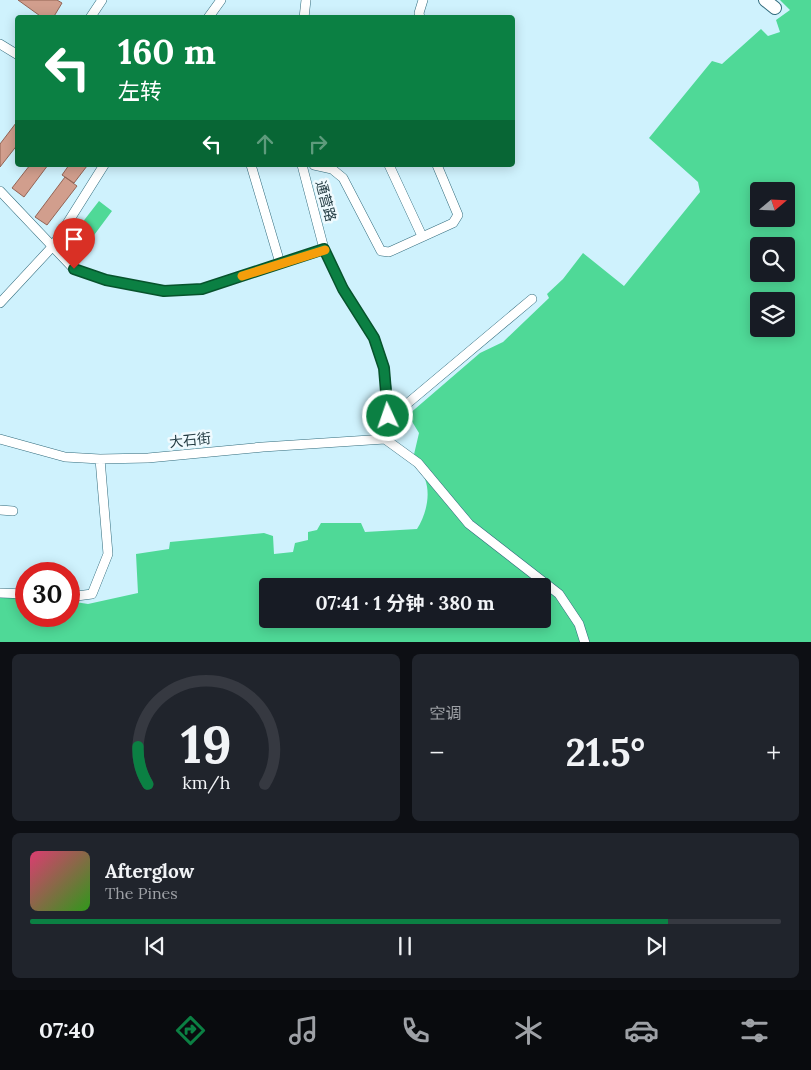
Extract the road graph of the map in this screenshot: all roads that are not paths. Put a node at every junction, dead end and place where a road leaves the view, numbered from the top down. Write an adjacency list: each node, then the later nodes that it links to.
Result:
1 (102, 0): 5 (street)
2 (221, 0): 6 (street)
3 (306, 0): 7 (street)
4 (423, 0): 8 (street)
5 (92, 15)
6 (210, 15)
7 (304, 15)
8 (419, 15)
9 (0, 44): 10 (street)
10 (15, 53)
11 (103, 167): 19 (street)
12 (252, 167): 21 (street)
13 (303, 167): 20 (street, 通营路)
14 (323, 167): 18 (street)
15 (391, 167): 18 (street)
16 (438, 167): 18 (street)
17 (0, 191): 19 (street)
18 (422, 236)
19 (53, 246): 21 (street); 23 (street)
20 (324, 249): 21 (street); 24 (street, 通营路)
21 (280, 264)
22 (532, 299): 24 (street)
23 (0, 303)
24 (388, 416): 26 (street, 通营路)
25 (0, 439): 27 (street, 大石街)
26 (386, 439): 27 (street, 大石街); 33 (street)
27 (100, 459): 32 (street)
28 (0, 510): 29 (street)
29 (13, 511)
30 (0, 593): 31 (street)
31 (15, 594)
32 (80, 596)
33 (584, 642)

